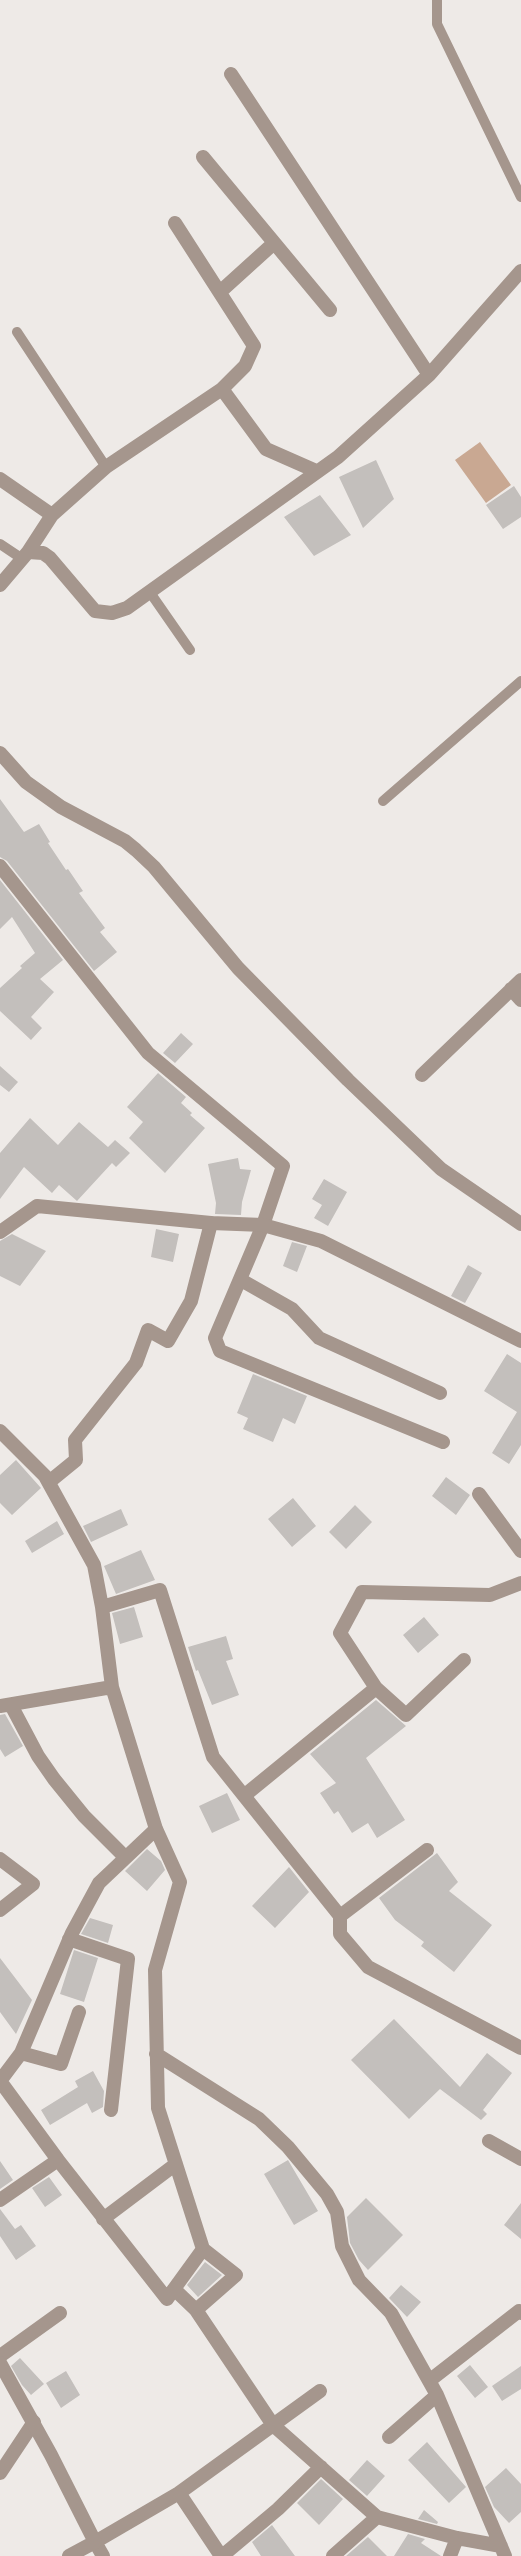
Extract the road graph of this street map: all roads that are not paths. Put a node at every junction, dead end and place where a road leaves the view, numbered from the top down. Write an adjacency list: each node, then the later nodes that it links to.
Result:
1 (437, 0): 4 (lane)
2 (231, 74): 11 (street)
3 (203, 157): 6 (street)
4 (521, 197)
5 (175, 223): 8 (street)
6 (274, 243): 8 (street); 9 (street)
7 (521, 271): 11 (street)
8 (221, 291): 12 (street)
9 (330, 310)
10 (17, 332): 13 (lane)
11 (429, 375): 14 (street)
12 (222, 389): 13 (street); 14 (street)
13 (106, 467): 16 (street)
14 (316, 471): 20 (street)
15 (0, 479): 16 (street)
16 (52, 515): 18 (street)
17 (0, 544): 18 (lane)
18 (25, 555): 19 (street); 20 (street)
19 (0, 585)
20 (149, 591): 21 (lane)
21 (190, 650)
22 (521, 681): 24 (lane)
23 (0, 753): 30 (street)
24 (383, 801)
25 (0, 866): 31 (street)
26 (516, 984): 27 (street); 28 (street)
27 (521, 1000)
28 (422, 1076)
29 (211, 1223): 31 (street); 32 (street); 38 (street)
30 (521, 1224)
31 (263, 1225): 33 (street); 34 (street)
32 (0, 1232)
33 (241, 1280): 35 (street); 37 (street)
34 (521, 1341)
35 (440, 1393)
36 (0, 1431): 38 (street)
37 (443, 1442)
38 (49, 1482): 42 (street)
39 (479, 1494): 40 (street)
40 (521, 1551)
41 (521, 1584): 45 (street)
42 (102, 1607): 44 (street); 47 (street)
43 (464, 1660): 45 (street)
44 (112, 1687): 46 (street); 48 (street)
45 (376, 1688): 47 (street)
46 (5, 1706): 50 (street)
47 (244, 1795): 53 (street)
48 (156, 1828): 50 (street); 58 (street)
49 (427, 1850): 53 (street)
50 (126, 1857): 54 (street)
51 (0, 1860): 52 (street)
52 (0, 1910)
53 (340, 1916): 56 (street)
54 (70, 1939): 57 (street); 60 (street)
55 (79, 2012): 57 (street)
56 (521, 2048)
57 (21, 2053): 59 (street)
58 (156, 2054): 64 (street); 74 (street)
59 (0, 2081): 63 (street)
60 (111, 2110)
61 (489, 2141): 62 (street)
62 (521, 2159)
63 (58, 2160): 65 (street); 66 (street)
64 (176, 2164): 66 (street); 67 (street)
65 (0, 2200)
66 (104, 2219): 68 (street)
67 (203, 2249): 68 (street); 69 (street)
68 (174, 2289): 69 (street)
69 (196, 2310): 78 (street)
70 (60, 2313): 72 (street)
71 (521, 2313): 74 (street)
72 (0, 2356)
73 (0, 2363): 77 (street)
74 (429, 2381): 76 (street)
75 (320, 2391): 78 (street)
76 (437, 2395): 79 (street); 86 (street)
77 (34, 2422): 81 (street); 85 (street)
78 (273, 2425): 80 (street); 82 (street)
79 (389, 2437)
80 (321, 2467): 83 (street); 89 (street)
81 (0, 2473)
82 (179, 2494): 85 (street); 89 (street)
83 (377, 2517): 84 (street); 90 (street)
84 (457, 2538): 86 (street); 91 (street)
85 (95, 2542): 87 (street); 88 (street)
86 (503, 2551)
87 (69, 2556)
88 (103, 2556)
89 (222, 2556)
90 (333, 2556)
91 (450, 2556)

